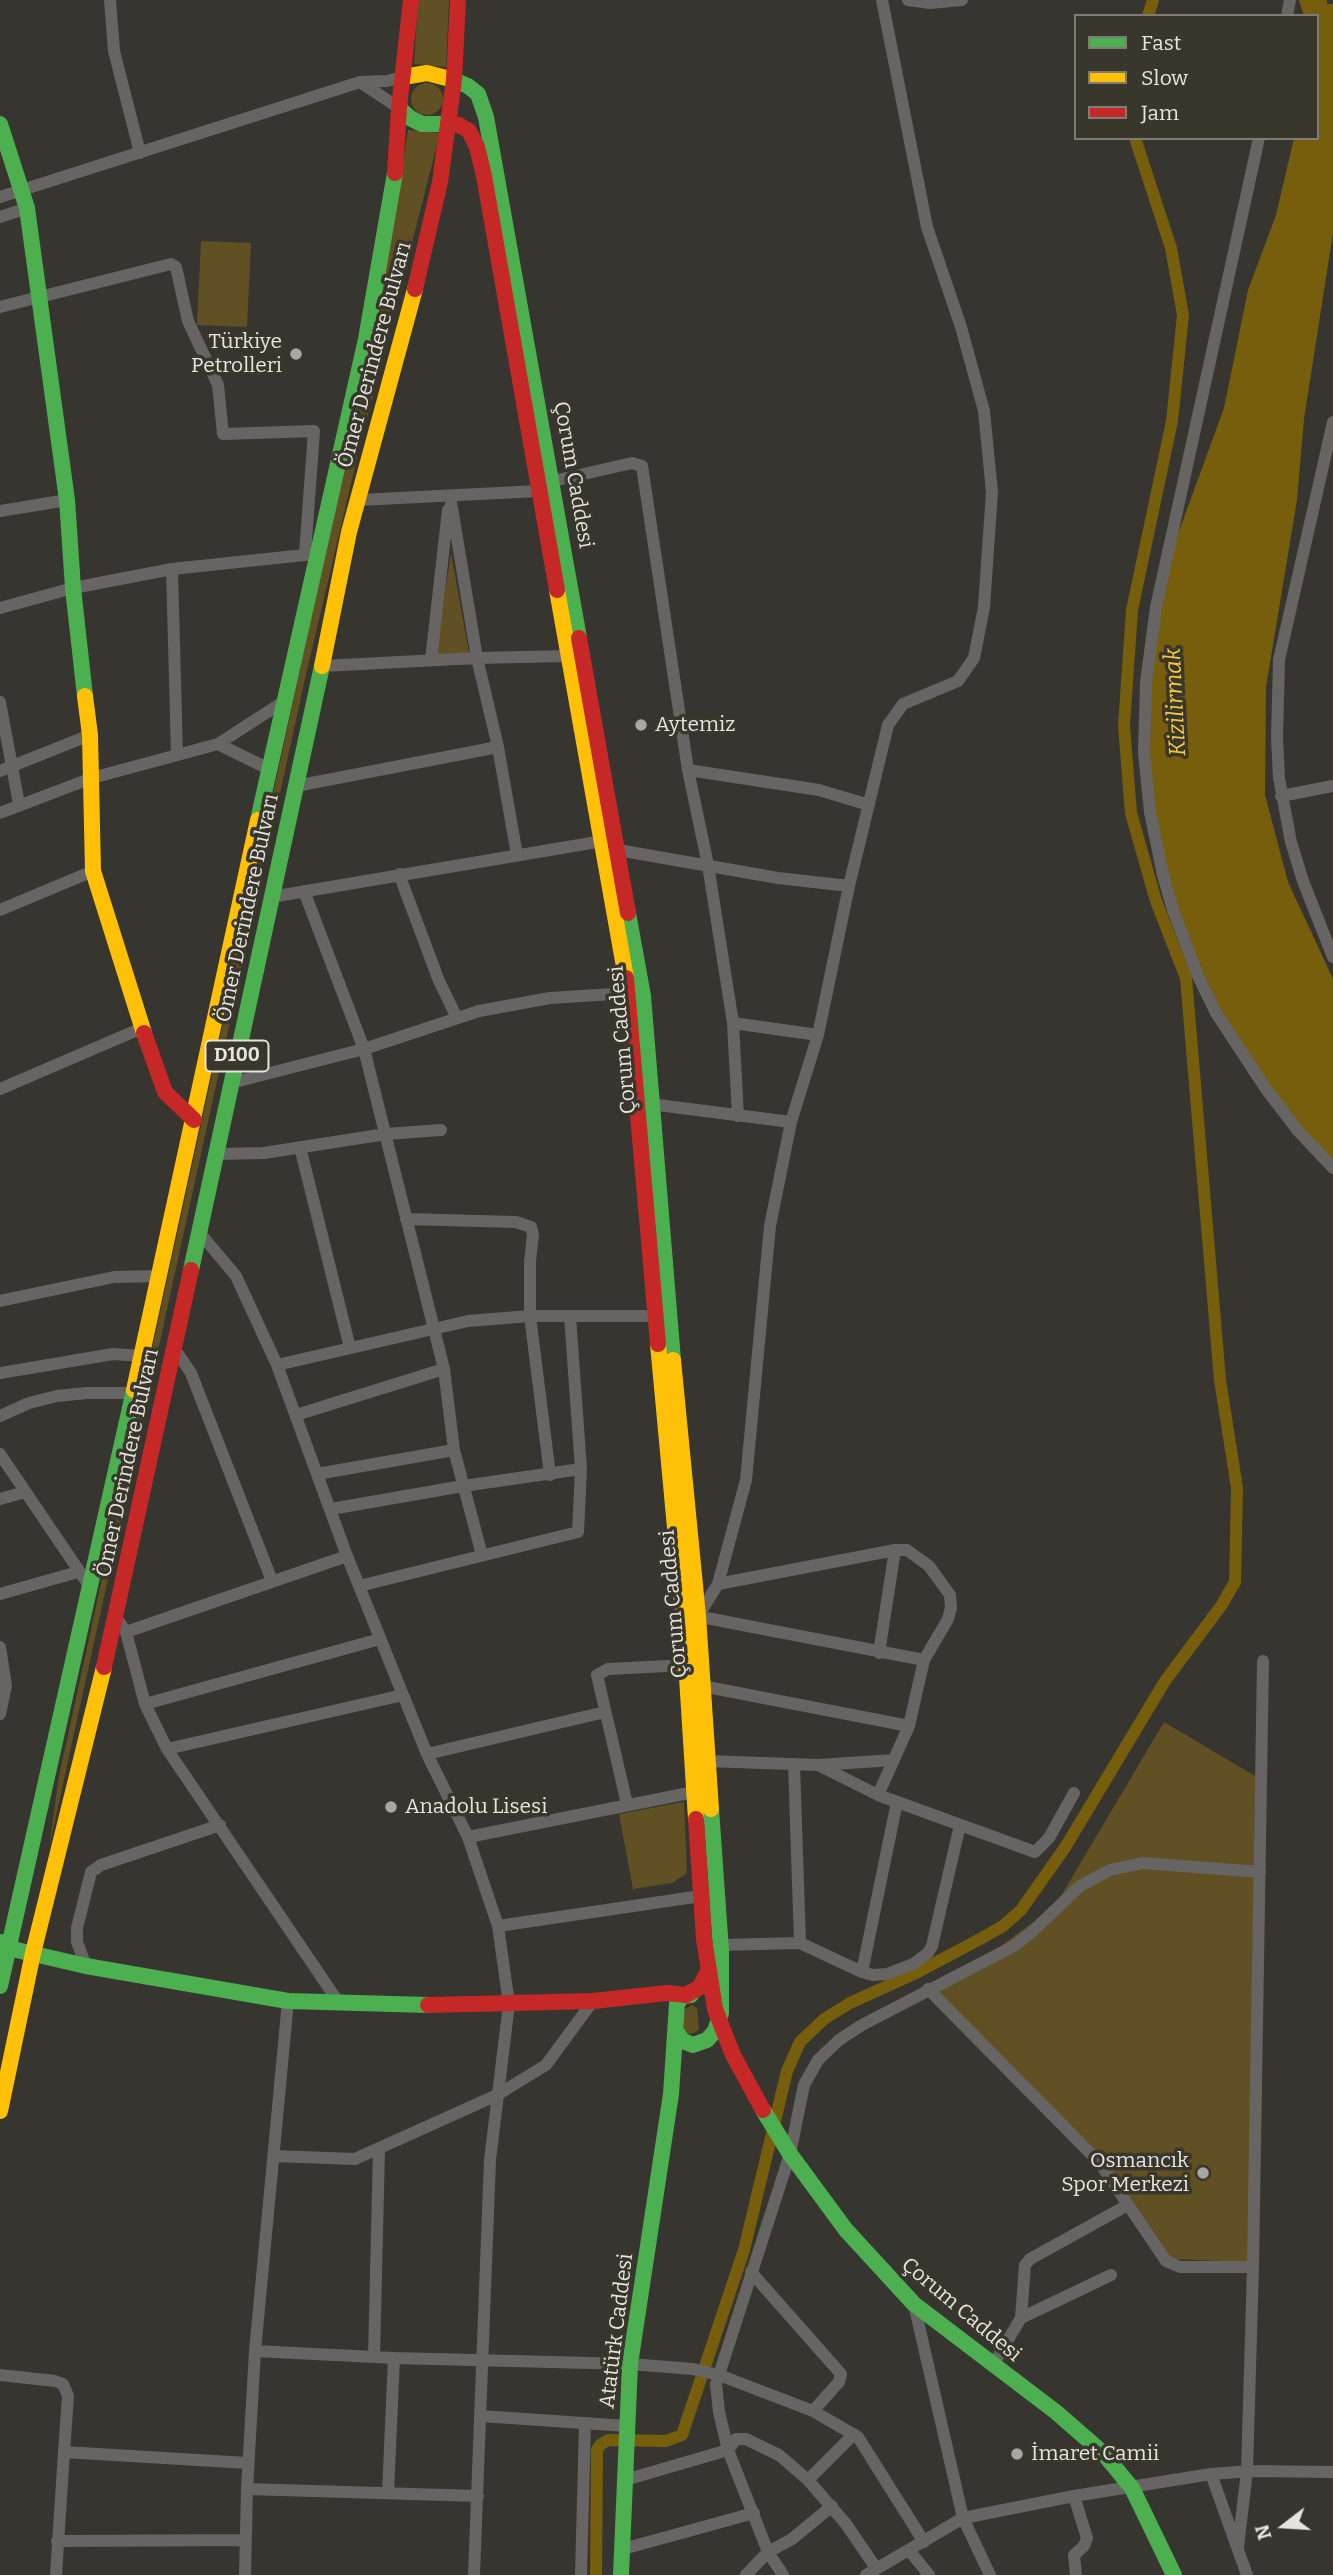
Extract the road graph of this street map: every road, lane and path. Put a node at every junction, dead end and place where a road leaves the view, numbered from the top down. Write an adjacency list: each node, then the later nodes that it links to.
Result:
1 (110, 0): 14 (street)
2 (411, 0): 7 (main road, Ömer Derindere Bulvarı / D100)
3 (458, 0): 8 (main road, Ömer Derindere Bulvarı / D100)
4 (882, 0): 50 (street)
5 (908, 0): 6 (street)
6 (962, 0)
7 (402, 76): 8 (main road); 9 (street); 10 (main road, Ömer Derindere Bulvarı / D100)
8 (454, 80): 12 (main road, Ömer Derindere Bulvarı / D100); 22 (main road, Çorum Caddesi)
9 (360, 82): 10 (street); 14 (street)
10 (399, 108): 12 (main road); 28 (main road, Ömer Derindere Bulvarı / D100)
11 (0, 124): 15 (main road)
12 (449, 124): 23 (main road, Çorum Caddesi); 26 (main road, Ömer Derindere Bulvarı / D100)
13 (1259, 140): 79 (street)
14 (139, 153): 15 (street)
15 (23, 190): 16 (street); 17 (main road)
16 (0, 197)
17 (27, 208): 18 (street); 19 (main road)
18 (0, 217)
19 (40, 295): 20 (street); 25 (main road); 28 (street)
20 (0, 307)
21 (1333, 422): 48 (street)
22 (553, 481): 23 (street); 44 (street); 53 (main road, Çorum Caddesi)
23 (539, 491): 24 (street); 32 (main road, Çorum Caddesi)
24 (450, 496): 26 (street); 33 (street); 34 (street)
25 (67, 499): 27 (street); 30 (main road)
26 (359, 500): 35 (main road, Ömer Derindere Bulvarı / D100)
27 (0, 511)
28 (311, 554): 29 (street); 37 (main road, Ömer Derindere Bulvarı / D100)
29 (172, 569): 30 (street); 41 (street)
30 (73, 589): 31 (street); 38 (main road)
31 (0, 608)
32 (568, 656): 33 (street); 52 (main road, Çorum Caddesi)
33 (477, 658): 34 (street); 40 (street)
34 (431, 660): 35 (street)
35 (322, 666): 46 (main road, Ömer Derindere Bulvarı / D100)
36 (0, 702): 42 (street)
37 (283, 702): 39 (street); 43 (main road, Ömer Derindere Bulvarı / D100)
38 (90, 735): 42 (street); 45 (main road)
39 (218, 744): 41 (street); 43 (street)
40 (498, 747): 46 (street); 54 (street)
41 (177, 755): 45 (street)
42 (5, 768): 49 (street)
43 (269, 769): 73 (main road, Ömer Derindere Bulvarı / D100)
44 (688, 770): 50 (street); 55 (street)
45 (92, 778): 49 (street); 56 (main road)
46 (296, 786): 60 (main road, Ömer Derindere Bulvarı / D100)
47 (1333, 786): 48 (street)
48 (1281, 796): 62 (street)
49 (19, 804): 51 (street)
50 (869, 805): 58 (street)
51 (0, 813)
52 (603, 841): 54 (street); 63 (main road, Çorum Caddesi)
53 (618, 850): 55 (street); 71 (main road, Çorum Caddesi)
54 (517, 855): 57 (street)
55 (708, 865): 58 (street); 65 (street)
56 (93, 871): 61 (street); 66 (main road)
57 (399, 874): 59 (street); 64 (street)
58 (849, 886): 67 (street)
59 (304, 891): 60 (street); 68 (street)
60 (271, 897): 69 (main road, Ömer Derindere Bulvarı / D100)
61 (0, 910)
62 (1333, 957)
63 (629, 993): 64 (street); 86 (main road, Çorum Caddesi)
64 (457, 1018): 68 (street)
65 (733, 1023): 67 (street); 72 (street)
66 (142, 1028): 70 (street); 73 (main road)
67 (818, 1035): 74 (street)
68 (364, 1049): 69 (street); 76 (street)
69 (231, 1083): 78 (main road, Ömer Derindere Bulvarı / D100)
70 (0, 1089)
71 (650, 1104): 72 (street); 86 (main road, Çorum Caddesi)
72 (738, 1116): 74 (street)
73 (194, 1120): 82 (main road, Ömer Derindere Bulvarı / D100)
74 (792, 1122): 111 (street)
75 (441, 1130): 76 (street)
76 (386, 1134): 77 (street); 80 (street)
77 (300, 1147): 78 (street); 89 (street)
78 (216, 1154): 81 (main road, Ömer Derindere Bulvarı / D100)
79 (1333, 1168)
80 (406, 1219): 84 (street); 87 (street)
81 (199, 1232): 88 (main road, Ömer Derindere Bulvarı / D100); 91 (street)
82 (158, 1276): 83 (street); 90 (main road, Ömer Derindere Bulvarı / D100)
83 (0, 1301)
84 (530, 1316): 85 (street); 87 (street); 101 (street)
85 (570, 1316): 86 (street); 99 (street)
86 (662, 1316): 115 (main road, Çorum Caddesi)
87 (434, 1329): 89 (street); 92 (street)
88 (174, 1348): 110 (street); 116 (main road, Ömer Derindere Bulvarı / D100)
89 (349, 1348): 91 (street)
90 (142, 1356): 93 (street); 94 (main road, Ömer Derindere Bulvarı / D100)
91 (277, 1365): 95 (street)
92 (444, 1369): 95 (street); 97 (street)
93 (0, 1373)
94 (133, 1393): 96 (street); 113 (main road, Ömer Derindere Bulvarı / D100)
95 (296, 1415): 100 (street)
96 (0, 1416)
97 (454, 1450): 100 (street); 102 (street)
98 (0, 1454): 103 (street)
99 (581, 1469): 101 (street); 107 (street)
100 (317, 1474): 105 (street)
101 (550, 1475): 102 (street)
102 (463, 1486): 105 (street); 107 (street)
103 (25, 1492): 104 (street); 109 (street)
104 (0, 1499)
105 (331, 1509): 108 (street)
106 (895, 1550): 111 (street); 120 (street); 121 (street)
107 (482, 1555): 112 (street)
108 (347, 1556): 110 (street); 112 (street)
109 (78, 1572): 113 (street); 114 (street)
110 (272, 1581): 117 (street)
111 (718, 1584): 115 (street)
112 (359, 1586): 118 (street)
113 (90, 1588): 149 (main road, Ömer Derindere Bulvarı / D100)
114 (0, 1594)
115 (691, 1615): 120 (street); 123 (main road, Çorum Caddesi); 124 (main road, Çorum Caddesi)
116 (116, 1616): 117 (street); 150 (main road, Ömer Derindere Bulvarı / D100)
117 (126, 1632): 126 (street)
118 (380, 1639): 125 (street); 126 (street)
119 (0, 1647): 128 (street)
120 (879, 1653): 121 (street)
121 (924, 1660): 129 (street)
122 (1263, 1661): 144 (street)
123 (687, 1665): 127 (street); 136 (main road, Çorum Caddesi)
124 (702, 1686): 129 (street); 133 (main road, Çorum Caddesi)
125 (403, 1695): 130 (street); 131 (street)
126 (145, 1704): 130 (street)
127 (605, 1712): 131 (street); 140 (street)
128 (0, 1714)
129 (909, 1726): 132 (street)
130 (167, 1749): 141 (street)
131 (427, 1754): 143 (street)
132 (894, 1760): 135 (street); 138 (street)
133 (708, 1761): 134 (street); 148 (main road, Çorum Caddesi)
134 (794, 1764): 135 (street); 147 (street)
135 (818, 1765): 138 (street)
136 (694, 1792): 140 (street); 145 (main road, Çorum Caddesi)
137 (1074, 1794): 142 (street)
138 (878, 1795): 139 (street)
139 (897, 1802): 142 (street); 153 (street)
140 (627, 1804): 143 (street)
141 (220, 1825): 151 (street); 159 (street)
142 (960, 1825): 153 (street)
143 (468, 1837): 146 (street)
144 (1260, 1872): 155 (street); 173 (street)
145 (701, 1896): 146 (street); 152 (main road, Çorum Caddesi)
146 (498, 1926): 161 (street)
147 (800, 1943): 148 (street); 153 (street)
148 (720, 1945): 162 (main road, Çorum Caddesi)
149 (3, 1947): 150 (main road); 154 (main road, Ömer Derindere Bulvarı / D100)
150 (33, 1953): 151 (main road); 168 (main road, Ömer Derindere Bulvarı / D100)
151 (86, 1966): 157 (main road)
152 (708, 1971): 156 (main road); 160 (main road, Çorum Caddesi)
153 (862, 1972)
154 (0, 1986)
155 (928, 1989): 170 (street); 172 (street)
156 (677, 1997): 158 (main road); 160 (main road); 163 (main road)
157 (288, 2001): 159 (main road); 171 (street)
158 (593, 2001): 161 (main road); 167 (street)
159 (339, 2003): 161 (main road)
160 (713, 2003): 162 (main road, Çorum Caddesi)
161 (509, 2004): 167 (street)
162 (719, 2022): 164 (main road); 165 (main road, Çorum Caddesi)
163 (676, 2031): 164 (main road); 166 (main road)
164 (705, 2041): 165 (main road); 166 (main road)
165 (729, 2045): 170 (main road, Çorum Caddesi)
166 (671, 2094): 182 (main road, Atatürk Caddesi)
167 (497, 2095): 169 (street); 181 (street)
168 (0, 2111)
169 (379, 2149): 171 (street); 179 (street)
170 (790, 2154): 174 (street); 176 (main road, Çorum Caddesi)
171 (274, 2156): 178 (street)
172 (1126, 2206): 173 (street); 177 (street)
173 (1254, 2267): 194 (street)
174 (751, 2272): 185 (street); 186 (street)
175 (1111, 2275): 177 (street)
176 (914, 2304): 183 (main road, Çorum Caddesi); 206 (street)
177 (1021, 2318): 183 (street)
178 (256, 2351): 179 (street); 193 (street)
179 (374, 2357): 180 (street)
180 (394, 2358): 181 (street); 201 (street)
181 (482, 2359): 182 (street); 187 (street)
182 (630, 2364): 185 (street); 189 (main road, Atatürk Caddesi)
183 (993, 2365): 199 (main road, Çorum Caddesi)
184 (0, 2375): 192 (street)
185 (719, 2375): 186 (street); 191 (street)
186 (813, 2411): 190 (street)
187 (481, 2416): 188 (street); 202 (street)
188 (585, 2424): 189 (street); 219 (street)
189 (627, 2426): 197 (main road, Atatürk Caddesi)
190 (854, 2434): 198 (street); 209 (street)
191 (728, 2450): 197 (street); 198 (street); 205 (street)
192 (64, 2452): 193 (street); 208 (street)
193 (248, 2463): 200 (street)
194 (1247, 2471): 195 (street); 196 (street); 210 (street)
195 (1333, 2472)
196 (1211, 2474): 199 (street); 210 (street)
197 (625, 2480): 211 (main road, Atatürk Caddesi)
198 (808, 2480): 204 (street)
199 (1132, 2488): 203 (street); 225 (main road, Çorum Caddesi)
200 (247, 2489): 201 (street); 207 (street)
201 (388, 2493): 202 (street)
202 (478, 2496): 218 (street)
203 (1074, 2496): 206 (street); 224 (street)
204 (832, 2506): 213 (street); 214 (street)
205 (754, 2513): 211 (street); 213 (street)
206 (963, 2518): 209 (street); 215 (street)
207 (246, 2540): 208 (street); 217 (street)
208 (57, 2542): 216 (street)
209 (924, 2542): 212 (street)
210 (1238, 2547): 226 (street)
211 (623, 2549): 220 (main road, Atatürk Caddesi)
212 (909, 2550): 214 (street); 223 (street)
213 (768, 2552): 221 (street); 222 (street)
214 (871, 2572)
215 (987, 2572)
216 (56, 2575)
217 (245, 2575)
218 (474, 2575)
219 (581, 2575)
220 (621, 2575)
221 (746, 2575)
222 (783, 2575)
223 (929, 2575)
224 (1076, 2575)
225 (1174, 2575)
226 (1247, 2575)

